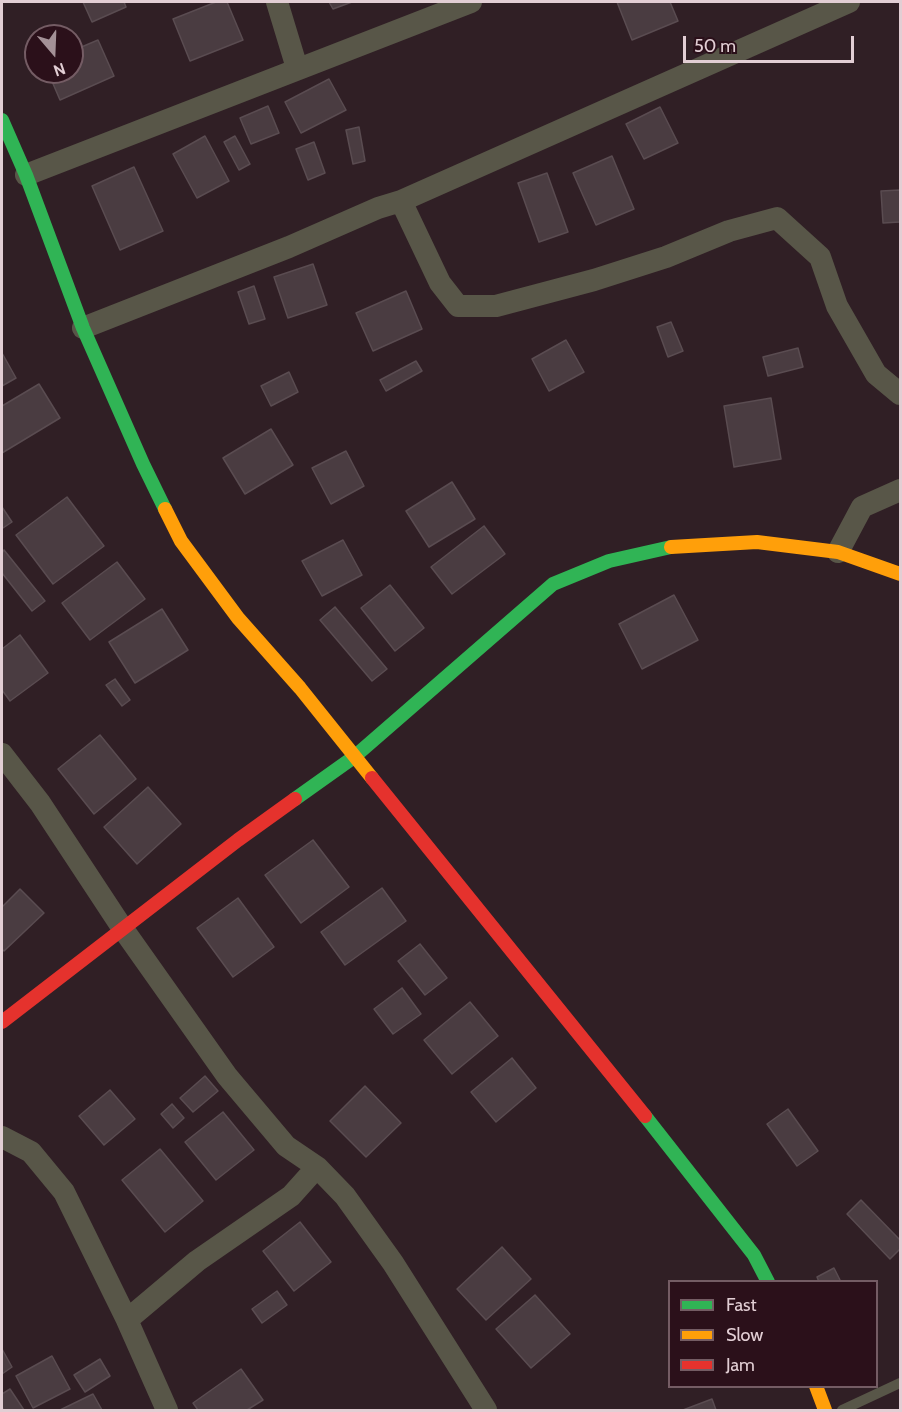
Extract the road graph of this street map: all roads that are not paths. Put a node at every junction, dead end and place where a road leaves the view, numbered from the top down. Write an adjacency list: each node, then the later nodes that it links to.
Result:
1 (277, 2): 4 (street)
2 (471, 2): 4 (street)
3 (849, 2): 7 (street)
4 (297, 68): 6 (street)
5 (2, 120): 6 (street)
6 (26, 175): 8 (street)
7 (401, 201): 8 (street); 9 (street)
8 (83, 328): 14 (street)
9 (900, 394)
10 (900, 490): 11 (street)
11 (838, 552): 12 (street); 14 (street)
12 (900, 574)
13 (2, 754): 15 (street)
14 (354, 757): 15 (street); 19 (street)
15 (123, 929): 16 (street); 18 (street)
16 (2, 1022)
17 (2, 1137): 20 (street)
18 (317, 1167): 20 (street); 24 (street)
19 (767, 1280)
20 (127, 1320): 23 (street)
21 (900, 1383): 26 (lane)
22 (817, 1388): 25 (street)
23 (167, 1410)
24 (486, 1410)
25 (825, 1410)
26 (842, 1410)

